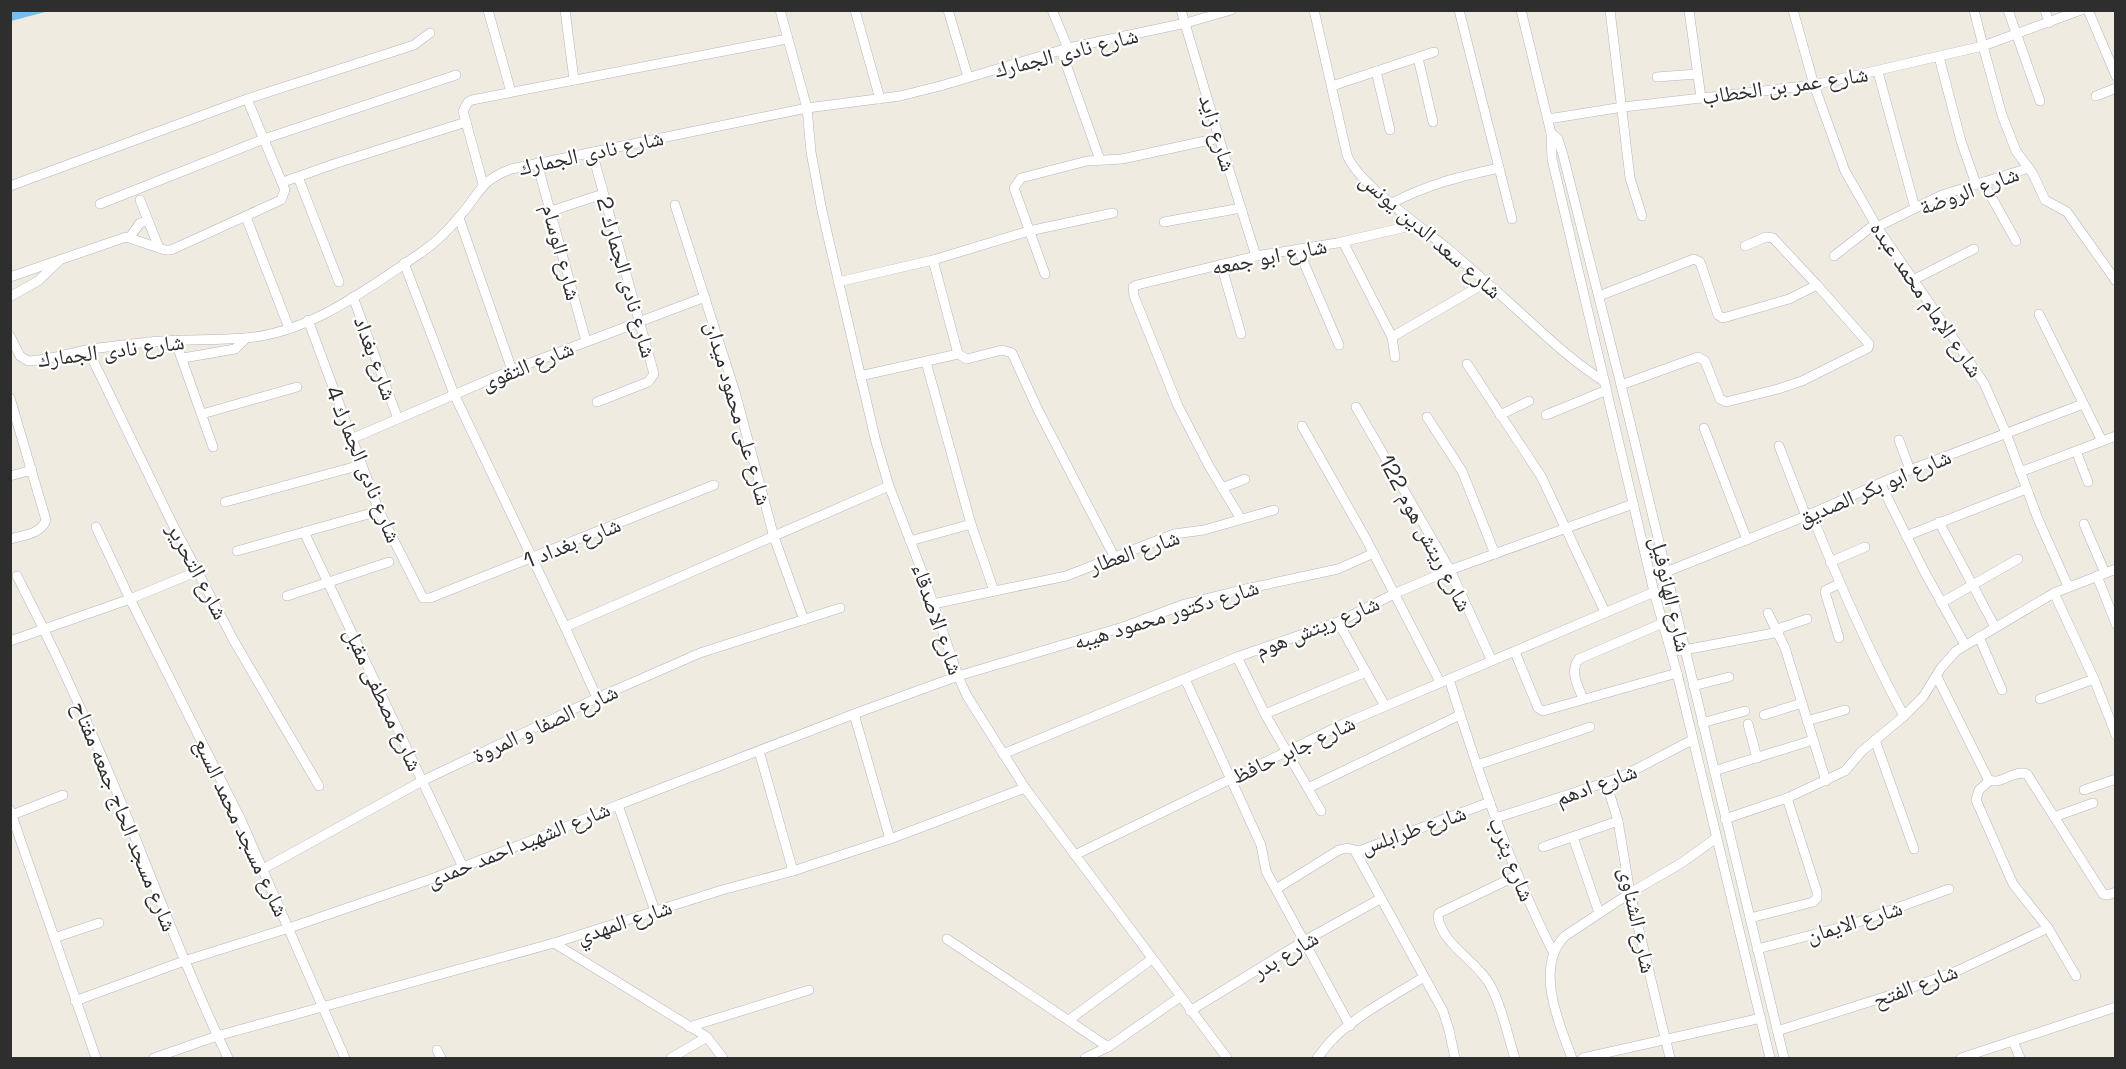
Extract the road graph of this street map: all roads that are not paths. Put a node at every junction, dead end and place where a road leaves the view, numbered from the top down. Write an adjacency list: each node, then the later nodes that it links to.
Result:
1 (488, 10): 41 (street)
2 (565, 10): 37 (street)
3 (780, 10): 24 (street, شارع الاصدقاء)
4 (855, 10): 45 (street)
5 (948, 10): 35 (street)
6 (1052, 10): 26 (street)
7 (1182, 10): 20 (street, شارع زايد)
8 (1231, 10): 20 (street, شارع نادى الجمارك)
9 (1314, 10): 38 (street, شارع سعد الدين يونس)
10 (1459, 10): 59 (street)
11 (1521, 10): 49 (street, شارع الهانوفيل)
12 (1610, 10): 47 (street)
13 (1689, 10): 32 (street)
14 (1974, 10): 25 (street)
15 (2008, 10): 23 (street)
16 (2045, 10): 21 (street)
17 (2081, 10): 21 (street, شارع عمر بن الخطاب)
18 (2088, 10): 34 (street)
19 (1796, 11): 39 (street, شارع الإمام محمد عبده)
20 (1186, 23): 26 (street, شارع نادى الجمارك); 54 (street, شارع زايد)
21 (2049, 23): 23 (street, شارع عمر بن الخطاب)
22 (430, 33): 44 (street)
23 (2015, 35): 25 (street, شارع عمر بن الخطاب); 46 (street)
24 (787, 39): 37 (street); 48 (street, شارع الاصدقاء)
25 (1983, 46): 28 (street, شارع عمر بن الخطاب); 60 (street)
26 (1065, 49): 35 (street, شارع نادى الجمارك); 57 (street)
27 (1434, 52): 29 (street)
28 (1939, 57): 31 (street, شارع عمر بن الخطاب); 63 (street)
29 (1418, 58): 30 (street); 51 (street)
30 (1377, 71): 38 (street); 52 (street)
31 (1878, 72): 39 (street, شارع عمر بن الخطاب); 72 (street)
32 (1697, 74): 36 (street); 43 (street)
33 (456, 75): 55 (street)
34 (2115, 76)
35 (968, 77): 45 (street, شارع نادى الجمارك)
36 (1657, 77)
37 (574, 80): 41 (street)
38 (1332, 86): 68 (street, شارع سعد الدين يونس)
39 (1814, 86): 43 (street, شارع عمر بن الخطاب); 82 (street, شارع الإمام محمد عبده)
40 (2115, 88): 42 (street)
41 (511, 92): 50 (street)
42 (2096, 96)
43 (1701, 98): 47 (street, شارع عمر بن الخطاب)
44 (247, 99): 55 (street); 65 (street)
45 (880, 99): 48 (street, شارع نادى الجمارك)
46 (2040, 101)
47 (1623, 107): 49 (street, شارع عمر بن الخطاب); 75 (street)
48 (807, 108): 56 (street, شارع نادى الجمارك); 102 (street, شارع الاصدقاء)
49 (1548, 119): 53 (street, شارع الهانوفيل)
50 (466, 122): 61 (street); 64 (street)
51 (1433, 122)
52 (1390, 130)
53 (1551, 133): 106 (street, شارع الهانوفيل); 129 (street, شارع الهانوفيل)
54 (1219, 138): 57 (street); 71 (street, شارع زايد)
55 (264, 139): 62 (street); 69 (street)
56 (592, 152): 58 (street, شارع نادى الجمارك); 66 (street, شارع نادى الجمارك 2)
57 (1100, 160): 83 (street)
58 (537, 163): 64 (street, شارع نادى الجمارك); 73 (street, شارع الوسام)
59 (1499, 168): 68 (street); 78 (street)
60 (2029, 168): 63 (street, شارع الروضة); 100 (street)
61 (298, 177): 62 (street); 101 (street)
62 (283, 182): 76 (street)
63 (1980, 183): 72 (street, شارع الروضة); 85 (street)
64 (483, 184): 77 (street, شارع نادى الجمارك)
65 (10, 186)
66 (603, 194): 73 (street); 111 (street, شارع نادى الجمارك 2)
67 (140, 200): 79 (street)
68 (1392, 203): 81 (street, شارع سعد الدين يونس)
69 (100, 204)
70 (675, 205): 108 (street, شارع على محمود ميدان)
71 (1241, 208): 80 (street); 91 (street, شارع زايد)
72 (1915, 208): 82 (street, شارع الروضة)
73 (551, 211): 118 (street, شارع الوسام)
74 (1113, 213): 83 (street)
75 (1642, 216)
76 (246, 217): 88 (street); 112 (street)
77 (459, 218): 95 (street, شارع نادى الجمارك); 126 (street)
78 (1512, 219)
79 (148, 220): 84 (street); 88 (street)
80 (1164, 222)
81 (1415, 225): 86 (street, شارع ابو جمعه); 103 (street, شارع سعد الدين يونس)
82 (1876, 225): 92 (street, شارع الروضة); 99 (street, شارع الإمام محمد عبده)
83 (1029, 231): 94 (street); 97 (street)
84 (130, 237): 88 (street); 93 (street)
85 (2016, 241)
86 (1343, 242): 89 (street, شارع ابو جمعه); 115 (street)
87 (1745, 246): 104 (street)
88 (159, 248)
89 (1298, 249): 91 (street, شارع ابو جمعه); 119 (street)
90 (1974, 249): 99 (street)
91 (1256, 256): 96 (street, شارع ابو جمعه)
92 (1834, 256)
93 (61, 259): 98 (street); 105 (street)
94 (933, 260): 102 (street); 121 (street)
95 (405, 263): 107 (street, شارع نادى الجمارك); 131 (street)
96 (1221, 264): 113 (street); 162 (street, شارع ابو جمعه)
97 (1045, 274)
98 (10, 277)
99 (1913, 280): 144 (street, شارع الإمام محمد عبده)
100 (2115, 280)
101 (339, 282)
102 (838, 282): 127 (street, شارع الاصدقاء)
103 (1485, 283): 115 (street); 129 (street, شارع سعد الدين يونس)
104 (1817, 285): 106 (street); 128 (street)
105 (11, 296)
106 (1599, 296): 128 (street, شارع الهانوفيل)
107 (353, 297): 110 (street, شارع نادى الجمارك); 141 (street, شارع بغداد)
108 (705, 297): 111 (street, شارع التقوى); 177 (street, شارع على محمود ميدان)
109 (2039, 314): 135 (street)
110 (308, 320): 112 (street, شارع نادى الجمارك); 146 (street, شارع نادى الجمارك 4)
111 (639, 320): 118 (street, شارع التقوى); 134 (street, شارع نادى الجمارك 2)
112 (289, 328): 116 (street, شارع نادى الجمارك)
113 (1241, 334)
114 (10, 336): 120 (street, شارع نادى الجمارك)
115 (1392, 337): 122 (street)
116 (246, 338): 117 (street, شارع نادى الجمارك); 123 (street)
117 (175, 340): 120 (street, شارع نادى الجمارك); 123 (street)
118 (586, 341): 126 (street, شارع التقوى)
119 (1339, 345)
120 (88, 350): 192 (street, شارع التحرير)
121 (958, 354): 124 (street); 186 (street)
122 (1395, 357)
123 (183, 358): 137 (street)
124 (926, 362): 127 (street); 171 (street)
125 (1467, 364): 138 (street)
126 (512, 370): 131 (street, شارع التقوى)
127 (860, 376): 161 (street, شارع الاصدقاء)
128 (1621, 385): 193 (street, شارع الهانوفيل)
129 (1606, 386): 139 (street); 165 (street, شارع الهانوفيل)
130 (297, 387): 137 (street)
131 (454, 394): 141 (street, شارع التقوى); 185 (street)
132 (10, 398): 153 (street)
133 (1529, 401): 138 (street)
134 (597, 402)
135 (2084, 404): 144 (street, شارع ابو بكر الصديق); 148 (street)
136 (1356, 407): 191 (street, شارع ريتش هوم 122)
137 (201, 414): 150 (street)
138 (1500, 415): 174 (street)
139 (1546, 415)
140 (1427, 417): 184 (street)
141 (398, 419): 146 (street, شارع التقوى)
142 (1302, 426): 183 (street, شارع يثرب)
143 (1704, 428): 179 (street)
144 (2006, 433): 154 (street, شارع ابو بكر الصديق); 155 (street, شارع الإمام محمد عبده)
145 (2115, 436): 148 (street)
146 (351, 439): 152 (street, شارع نادى الجمارك 4)
147 (1899, 440): 154 (street)
148 (2103, 441): 151 (street)
149 (1779, 446): 168 (street)
150 (213, 447)
151 (2076, 451): 155 (street); 158 (street)
152 (361, 465): 164 (street); 167 (street, شارع نادى الجمارك 4)
153 (32, 470): 156 (street); 178 (street)
154 (1910, 470): 159 (street, شارع ابو بكر الصديق)
155 (2020, 472): 163 (street, شارع الإمام محمد عبده)
156 (10, 476)
157 (1245, 479): 162 (street)
158 (2088, 482)
159 (1880, 483): 168 (street, شارع ابو بكر الصديق); 176 (street)
160 (714, 485): 185 (street, شارع بغداد 1)
161 (889, 486): 177 (street); 180 (street, شارع الاصدقاء)
162 (1222, 488): 169 (street)
163 (2026, 489): 170 (street); 199 (street, شارع الإمام محمد عبده)
164 (225, 502)
165 (1633, 504): 174 (street, شارع ريتش هوم); 201 (street, شارع الهانوفيل)
166 (1274, 510): 169 (street, شارع العطار)
167 (379, 512): 175 (street); 205 (street, شارع نادى الجمارك 4)
168 (1809, 515): 179 (street, شارع ابو بكر الصديق); 189 (street)
169 (1241, 519): 186 (street, شارع العطار)
170 (1939, 522): 176 (street); 198 (street)
171 (971, 524): 180 (street); 200 (street)
172 (2084, 524): 194 (street)
173 (96, 527): 206 (street, شارع مسجد محمد السبع)
174 (1567, 529): 184 (street, شارع ريتش هوم); 210 (street)
175 (304, 532): 182 (street); 196 (street, شارع مصطفى مقبل)
176 (1906, 536): 207 (street)
177 (774, 537): 213 (street, شارع على محمود ميدان); 217 (street)
178 (10, 539)
179 (1747, 540): 193 (street, شارع ابو بكر الصديق)
180 (910, 541): 208 (street, شارع الاصدقاء)
181 (1865, 547): 189 (street)
182 (237, 551)
183 (1374, 553): 202 (street, شارع يثرب); 232 (street, شارع دكتور محمود هيبه)
184 (1495, 554): 191 (street, شارع ريتش هوم)
185 (531, 558): 205 (street, شارع بغداد 1); 217 (street)
186 (1115, 558): 200 (street, شارع العطار)
187 (2018, 559): 198 (street)
188 (389, 562): 196 (street)
189 (1830, 562): 197 (street)
190 (2115, 569): 194 (street)
191 (1450, 570): 202 (street, شارع ريتش هوم); 229 (street, شارع ريتش هوم 122)
192 (198, 571): 206 (street); 272 (street, شارع التحرير)
193 (1666, 572): 225 (street, شارع الهانوفيل)
194 (2101, 575): 199 (street); 216 (street)
195 (17, 576): 219 (street, شارع مسجد الحاج جمعه مفتاح)
196 (328, 582): 204 (street); 268 (street, شارع مصطفى مقبل)
197 (1839, 584): 222 (street); 251 (street)
198 (1971, 585): 207 (street); 218 (street)
199 (2068, 586): 203 (street)
200 (994, 591): 208 (street, شارع العطار)
201 (1654, 592): 210 (street, شارع جابر حافظ); 215 (street, شارع الهانوفيل)
202 (1396, 593): 214 (street, شارع ريتش هوم); 237 (street, شارع يثرب)
203 (2054, 593): 218 (street); 236 (street)
204 (287, 596)
205 (430, 598)
206 (130, 599): 219 (street); 295 (street, شارع مسجد محمد السبع)
207 (1941, 603): 224 (street)
208 (933, 604): 232 (street, شارع الاصدقاء)
209 (840, 608): 213 (street, شارع الصفا و المروة)
210 (1605, 612): 226 (street, شارع جابر حافظ)
211 (1768, 613): 220 (street)
212 (1807, 619): 220 (street)
213 (804, 620): 240 (street, شارع الصفا و المروة)
214 (1338, 622): 228 (street, شارع ريتش هوم); 230 (street)
215 (1663, 623): 227 (street, شارع الهانوفيل); 241 (street)
216 (2115, 624)
217 (565, 627): 240 (street)
218 (1995, 627): 221 (street)
219 (44, 629): 223 (street); 316 (street, شارع مسجد الحاج جمعه مفتاح)
220 (1778, 631): 225 (street); 243 (street)
221 (1979, 636): 224 (street); 239 (street)
222 (1839, 638)
223 (10, 641)
224 (1965, 645): 234 (street)
225 (1684, 650): 227 (street); 238 (street, شارع الهانوفيل)
226 (1515, 652): 229 (street, شارع جابر حافظ); 241 (street)
227 (1671, 653): 231 (street, شارع الهانوفيل)
228 (1237, 657): 235 (street, شارع ريتش هوم); 248 (street)
229 (1492, 661): 237 (street, شارع جابر حافظ)
230 (1366, 672): 244 (street); 248 (street)
231 (1677, 673): 241 (street); 257 (street, شارع الهانوفيل)
232 (958, 676): 247 (street, شارع الشهيد احمد حمدى); 262 (street, شارع الاصدقاء)
233 (1729, 677): 238 (street)
234 (1937, 677): 251 (street); 270 (street)
235 (1185, 678): 262 (street, شارع ريتش هوم); 266 (street)
236 (2094, 679): 242 (street); 256 (street)
237 (1445, 681): 244 (street, شارع جابر حافظ); 249 (street, شارع يثرب)
238 (1693, 686): 253 (street, شارع الهانوفيل)
239 (2002, 690)
240 (597, 698): 268 (street, شارع الصفا و المروة)
241 (1583, 699)
242 (2040, 699)
243 (1802, 703): 250 (street); 252 (street)
244 (1385, 706): 261 (street, شارع جابر حافظ)
245 (1845, 710): 252 (street)
246 (1745, 711): 253 (street)
247 (854, 714): 260 (street, شارع الشهيد احمد حمدى); 289 (street)
248 (1265, 714): 261 (street)
249 (1460, 715): 264 (street, شارع يثرب); 274 (street)
250 (1764, 715)
251 (1904, 716): 259 (street)
252 (1808, 721): 258 (street)
253 (1702, 723): 265 (street, شارع الهانوفيل)
254 (1748, 724): 263 (street)
255 (1590, 727): 264 (street)
256 (2115, 735)
257 (1692, 740): 271 (street, شارع ادهم); 288 (street, شارع الهانوفيل)
258 (1813, 740): 263 (street); 269 (street)
259 (1875, 740): 269 (street); 291 (street)
260 (759, 751): 280 (street, شارع الشهيد احمد حمدى); 296 (street)
261 (1286, 752): 266 (street, شارع جابر حافظ); 274 (street)
262 (1003, 754): 273 (street, شارع الاصدقاء)
263 (1757, 758): 265 (street)
264 (1477, 765): 278 (street, شارع يثرب)
265 (1714, 771): 285 (street, شارع الهانوفيل)
266 (1230, 778): 293 (street, شارع جابر حافظ); 298 (street)
267 (2115, 779): 275 (street)
268 (422, 781): 294 (street, شارع مصطفى مقبل); 295 (street, شارع الصفا و المروة)
269 (1826, 781): 277 (street)
270 (1989, 781): 283 (street); 308 (street)
271 (1606, 782): 284 (street, شارع ادهم); 286 (street, شارع الشناوى)
272 (319, 786)
273 (1024, 788): 289 (street, شارع المهدي); 293 (street, شارع الاصدقاء)
274 (1308, 788): 281 (street)
275 (2084, 790)
276 (63, 795): 282 (street)
277 (1787, 798): 285 (street); 305 (street)
278 (1490, 802): 284 (street, شارع يثرب); 292 (street, شارع طرابلس)
279 (2093, 803): 283 (street)
280 (618, 804): 294 (street, شارع الشهيد احمد حمدى); 303 (street)
281 (1321, 811)
282 (11, 813): 309 (street)
283 (2054, 817): 301 (street)
284 (1496, 818): 297 (street, شارع يثرب)
285 (1725, 819): 305 (street, شارع الهانوفيل)
286 (1618, 822): 287 (street); 300 (street, شارع الشناوى)
287 (1573, 837): 290 (street); 304 (street)
288 (1716, 838): 300 (street); 325 (street, شارع الهانوفيل)
289 (890, 839): 296 (street, شارع المهدي)
290 (1543, 847)
291 (1914, 849)
292 (1355, 851): 298 (street, شارع طرابلس); 302 (street)
293 (1075, 855): 315 (street, شارع الاصدقاء)
294 (463, 867): 307 (street, شارع الشهيد احمد حمدى)
295 (263, 869): 307 (street, شارع مسجد محمد السبع)
296 (793, 871): 303 (street, شارع المهدي)
297 (1518, 875): 314 (street, شارع يثرب); 345 (street)
298 (1276, 889): 311 (street)
299 (1949, 889): 313 (street, شارع الايمان)
300 (1630, 893): 304 (street); 332 (street, شارع الشناوى)
301 (2114, 895)
302 (1380, 899): 311 (street, شارع بدر); 318 (street)
303 (655, 911): 312 (street, شارع المهدي)
304 (1599, 913): 314 (street)
305 (1750, 918): 313 (street, شارع الهانوفيل)
306 (99, 923): 309 (street)
307 (289, 928): 316 (street, شارع الشهيد احمد حمدى); 322 (street, شارع مسجد محمد السبع)
308 (2048, 928): 317 (street); 329 (street, شارع الفتح)
309 (54, 938): 321 (street)
310 (947, 939): 326 (street)
311 (1304, 941): 324 (street, شارع بدر); 327 (street)
312 (554, 943): 322 (street, شارع المهدي); 328 (street)
313 (1757, 949): 329 (street, شارع الهانوفيل)
314 (1553, 952): 346 (street)
315 (1152, 959): 320 (street, شارع الاصدقاء); 326 (street)
316 (184, 961): 321 (street, شارع الشهيد احمد حمدى); 330 (street, شارع مسجد الحاج جمعه مفتاح)
317 (2076, 976)
318 (1424, 977): 327 (street); 344 (street)
319 (809, 990): 328 (street)
320 (1180, 998): 324 (street, شارع الاصدقاء); 334 (street)
321 (75, 1001): 335 (street)
322 (323, 1007): 330 (street, شارع المهدي); 338 (street, شارع مسجد محمد السبع)
323 (2115, 1007): 333 (street)
324 (1190, 1011): 342 (street, شارع الاصدقاء)
325 (1761, 1018): 332 (street); 349 (street, شارع الهانوفيل)
326 (1069, 1020): 334 (street)
327 (1350, 1026): 343 (street)
328 (689, 1027): 331 (street)
329 (1778, 1031): 350 (street, شارع الهانوفيل)
330 (217, 1036): 336 (street, شارع المهدي); 337 (street, شارع مسجد الحاج جمعه مفتاح)
331 (707, 1037): 339 (street); 340 (street)
332 (1666, 1040): 347 (street); 348 (street, شارع الشناوى)
333 (2013, 1041): 351 (street); 352 (street)
334 (1108, 1047): 341 (street)
335 (96, 1059)
336 (154, 1059)
337 (228, 1059)
338 (345, 1059)
339 (671, 1059)
340 (723, 1059)
341 (1085, 1059)
342 (1227, 1059)
343 (1317, 1059)
344 (1455, 1059)
345 (1515, 1059)
346 (1572, 1059)
347 (1583, 1059)
348 (1670, 1059)
349 (1770, 1059)
350 (1784, 1059)
351 (1961, 1059)
352 (2020, 1059)

